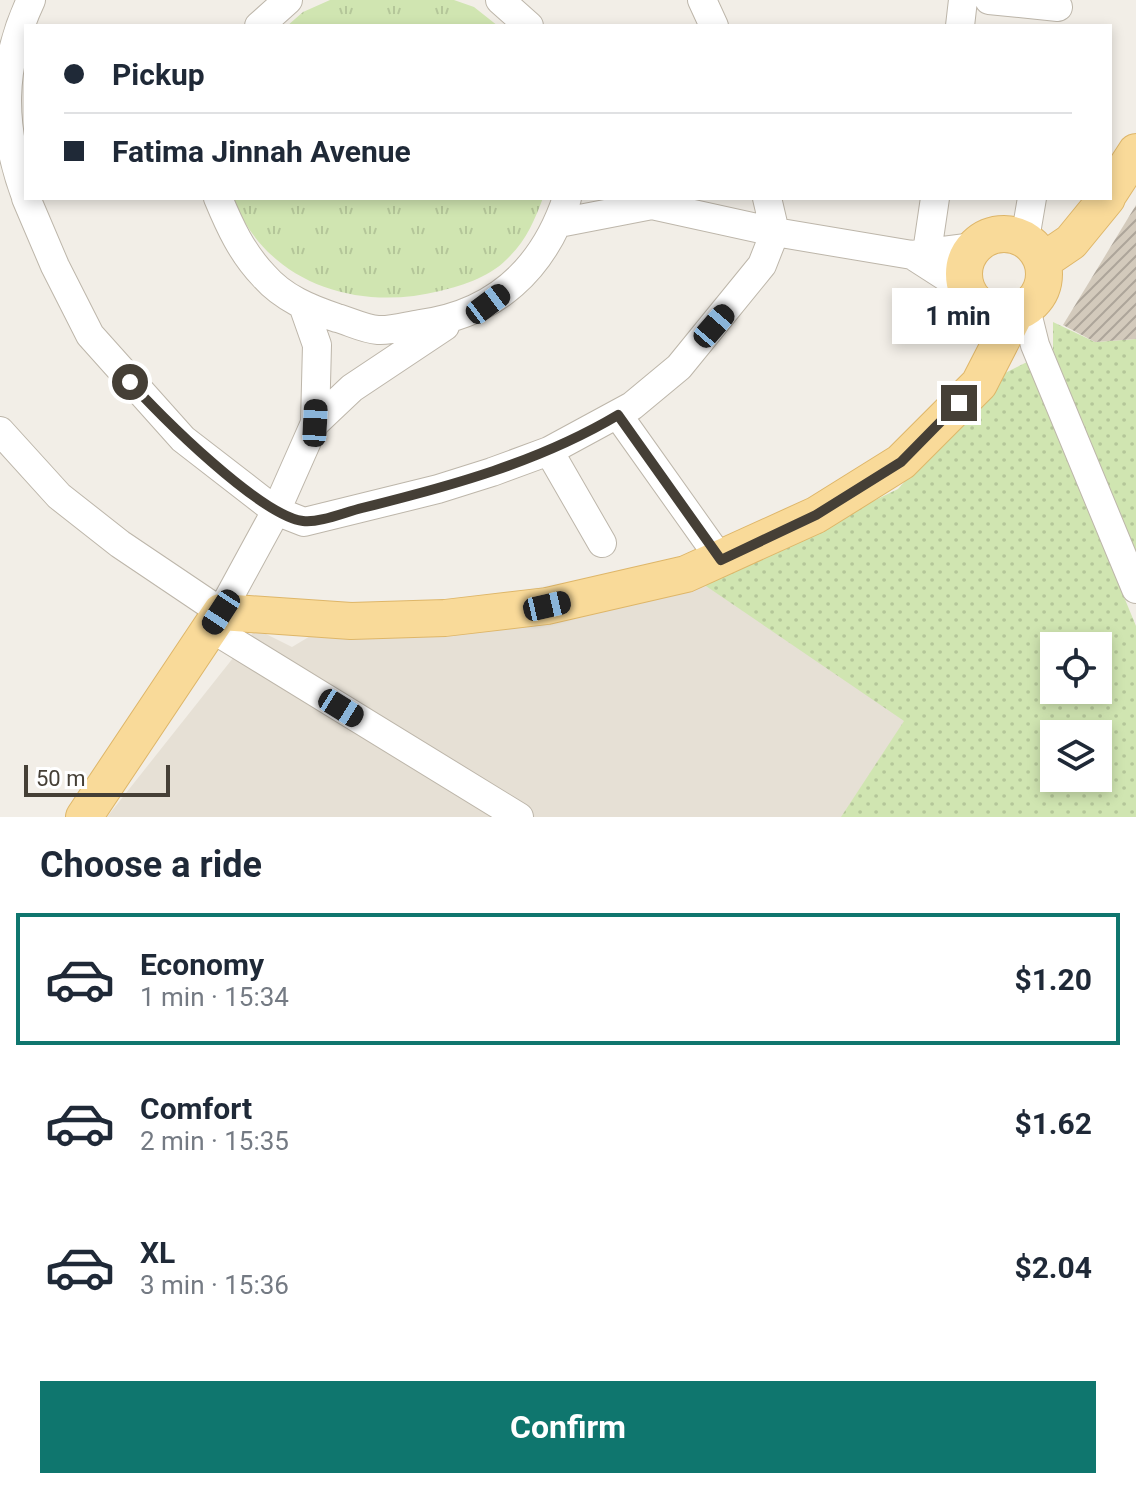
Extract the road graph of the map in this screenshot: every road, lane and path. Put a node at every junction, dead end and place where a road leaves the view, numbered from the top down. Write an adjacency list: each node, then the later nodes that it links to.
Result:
1 (31, 0): 12 (street)
2 (288, 0): 8 (street)
3 (500, 0): 9 (street)
4 (702, 0): 10 (street)
5 (963, 0): 11 (street)
6 (989, 0): 7 (street)
7 (1058, 11)
8 (261, 24)
9 (527, 24)
10 (713, 24)
11 (960, 24)
12 (9, 71): 13 (street)
13 (24, 192)
14 (27, 200): 34 (street)
15 (219, 200): 27 (street)
16 (767, 200): 22 (street)
17 (934, 200): 25 (street)
18 (1032, 200): 24 (street)
19 (1100, 200): 24 (main road)
20 (647, 202): 21 (street); 22 (street)
21 (563, 210): 29 (street)
22 (775, 232): 25 (street); 30 (street)
23 (974, 247): 24 (main road); 25 (street); 26 (main road)
24 (1034, 250): 28 (main road)
25 (920, 254): 26 (street)
26 (968, 291): 28 (main road)
27 (304, 308): 29 (street); 31 (street)
28 (1021, 311): 36 (main road); 37 (street)
29 (455, 320): 31 (street)
30 (618, 415): 33 (street); 36 (street)
31 (315, 423): 34 (street)
32 (0, 431): 38 (street)
33 (549, 451): 34 (street); 35 (street)
34 (276, 511): 38 (street)
35 (602, 543)
36 (721, 560): 38 (main road)
37 (1136, 589)
38 (216, 620): 39 (main road); 40 (street)
39 (84, 817)
40 (519, 817)

